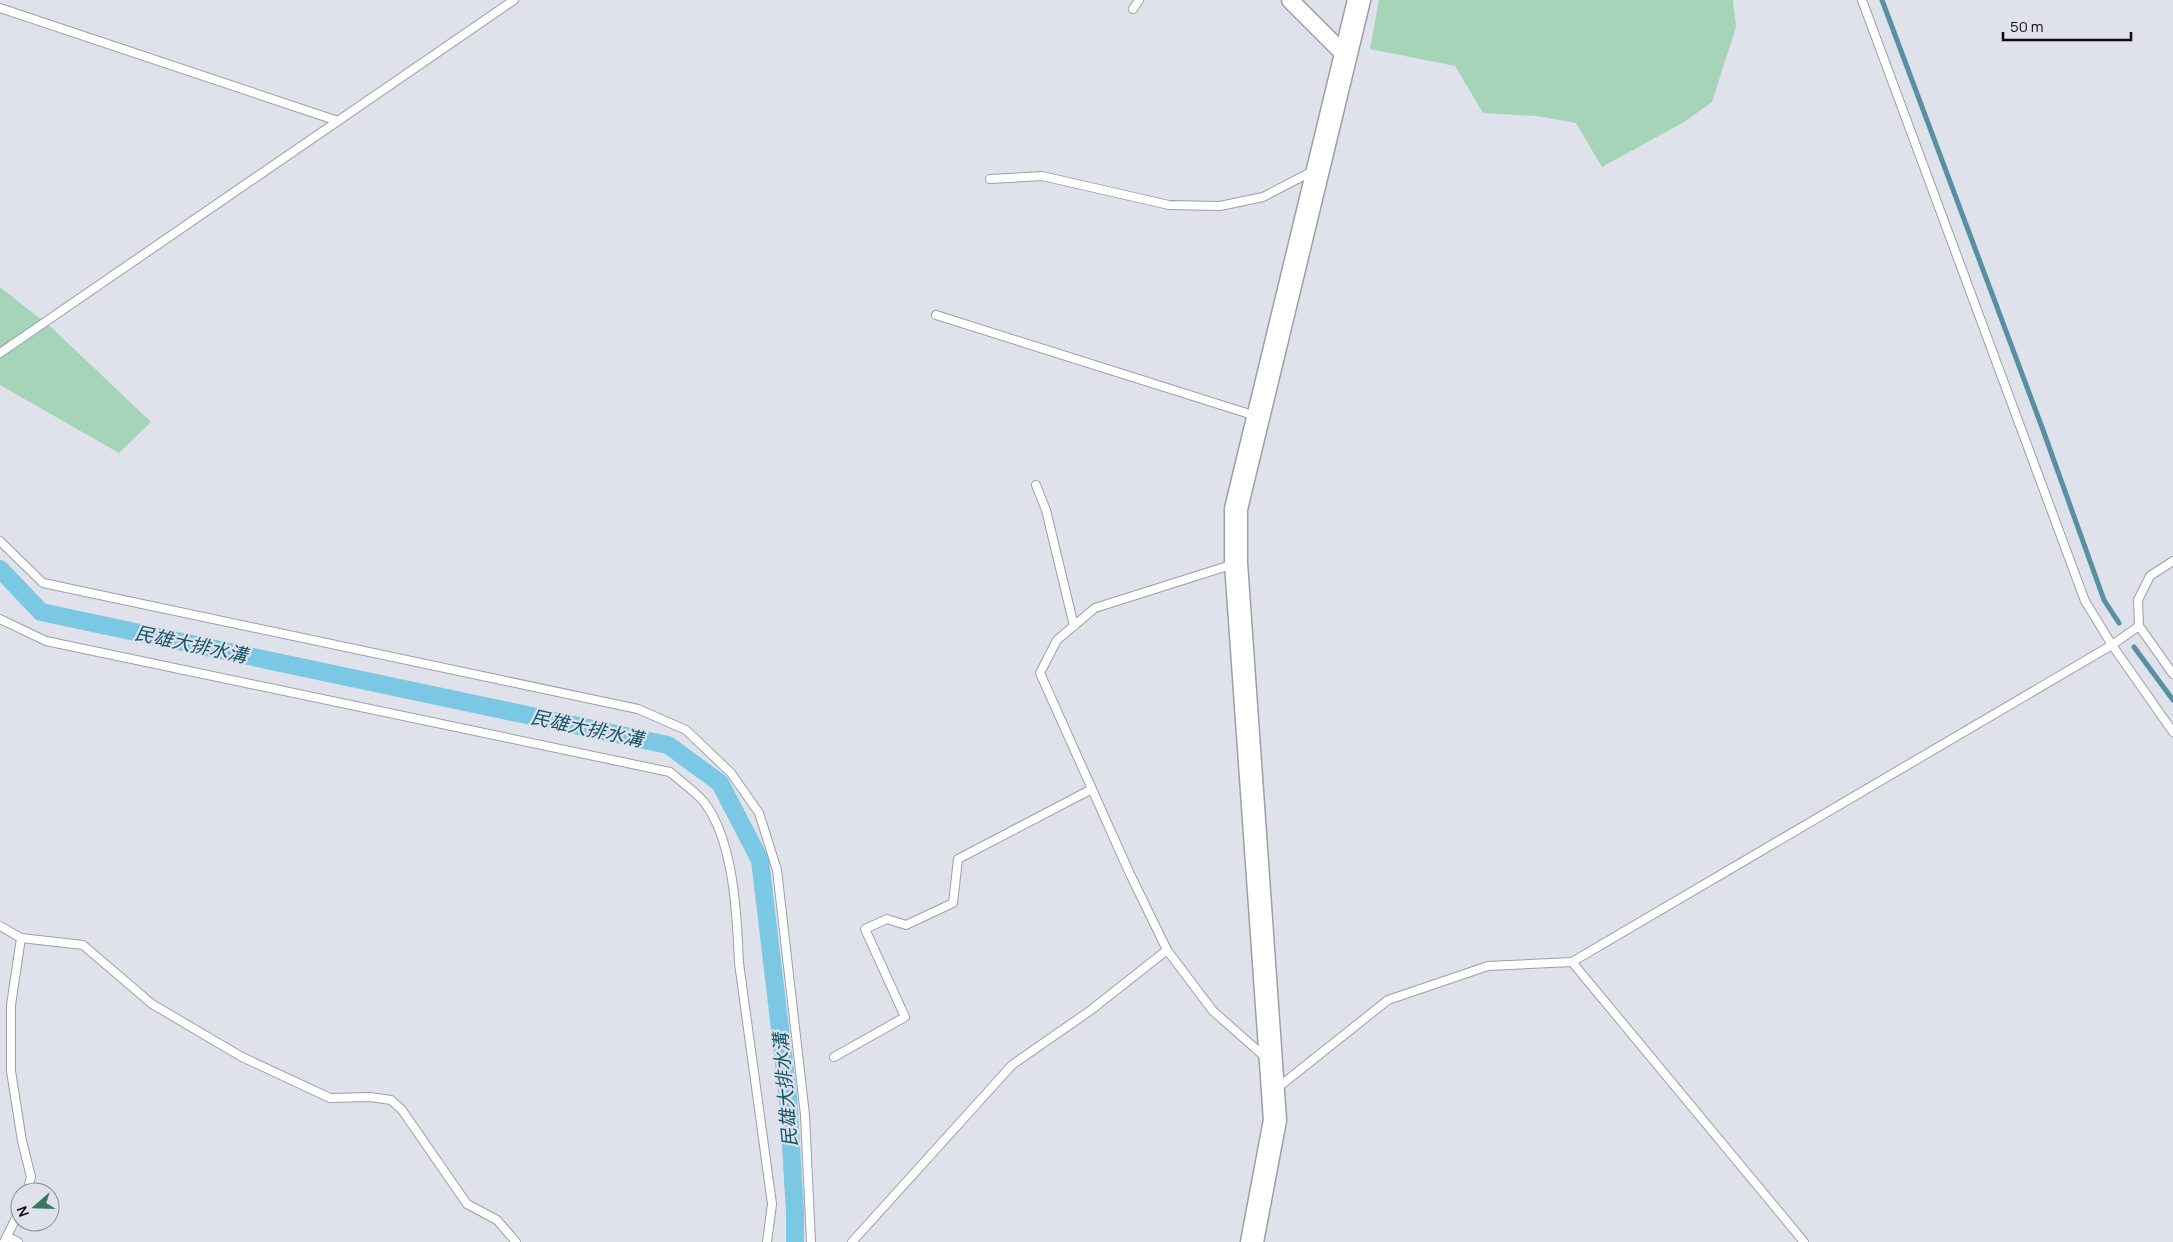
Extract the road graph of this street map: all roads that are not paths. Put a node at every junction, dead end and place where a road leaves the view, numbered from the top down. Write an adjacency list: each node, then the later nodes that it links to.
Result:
1 (514, 0): 9 (lane)
2 (1139, 0): 7 (lane)
3 (1290, 0): 8 (street)
4 (1359, 0): 8 (street)
5 (1862, 0): 22 (lane)
6 (0, 8): 9 (lane)
7 (1132, 9)
8 (1347, 57): 10 (street)
9 (338, 121): 13 (lane)
10 (1320, 168): 11 (lane); 14 (street)
11 (990, 179)
12 (936, 314): 14 (lane)
13 (0, 353)
14 (1259, 417): 18 (street)
15 (1036, 486): 20 (lane)
16 (0, 541): 39 (lane)
17 (2173, 561): 21 (lane)
18 (1236, 563): 20 (lane); 32 (street)
19 (0, 619): 38 (lane)
20 (1074, 626): 26 (lane)
21 (2139, 626): 22 (lane); 23 (lane)
22 (2112, 645): 25 (lane); 30 (lane)
23 (2170, 666): 24 (lane)
24 (2173, 674)
25 (2173, 732)
26 (1092, 789): 29 (lane); 31 (lane)
27 (0, 926): 28 (lane)
28 (21, 938): 34 (lane); 37 (lane)
29 (1167, 950): 32 (lane); 40 (lane)
30 (1572, 962): 33 (lane); 42 (lane)
31 (834, 1057)
32 (1272, 1064): 33 (street)
33 (1274, 1091): 41 (street)
34 (30, 1182)
35 (6, 1239): 36 (lane)
36 (18, 1242)
37 (516, 1242)
38 (767, 1242)
39 (811, 1242)
40 (852, 1242)
41 (1252, 1242)
42 (1804, 1242)

